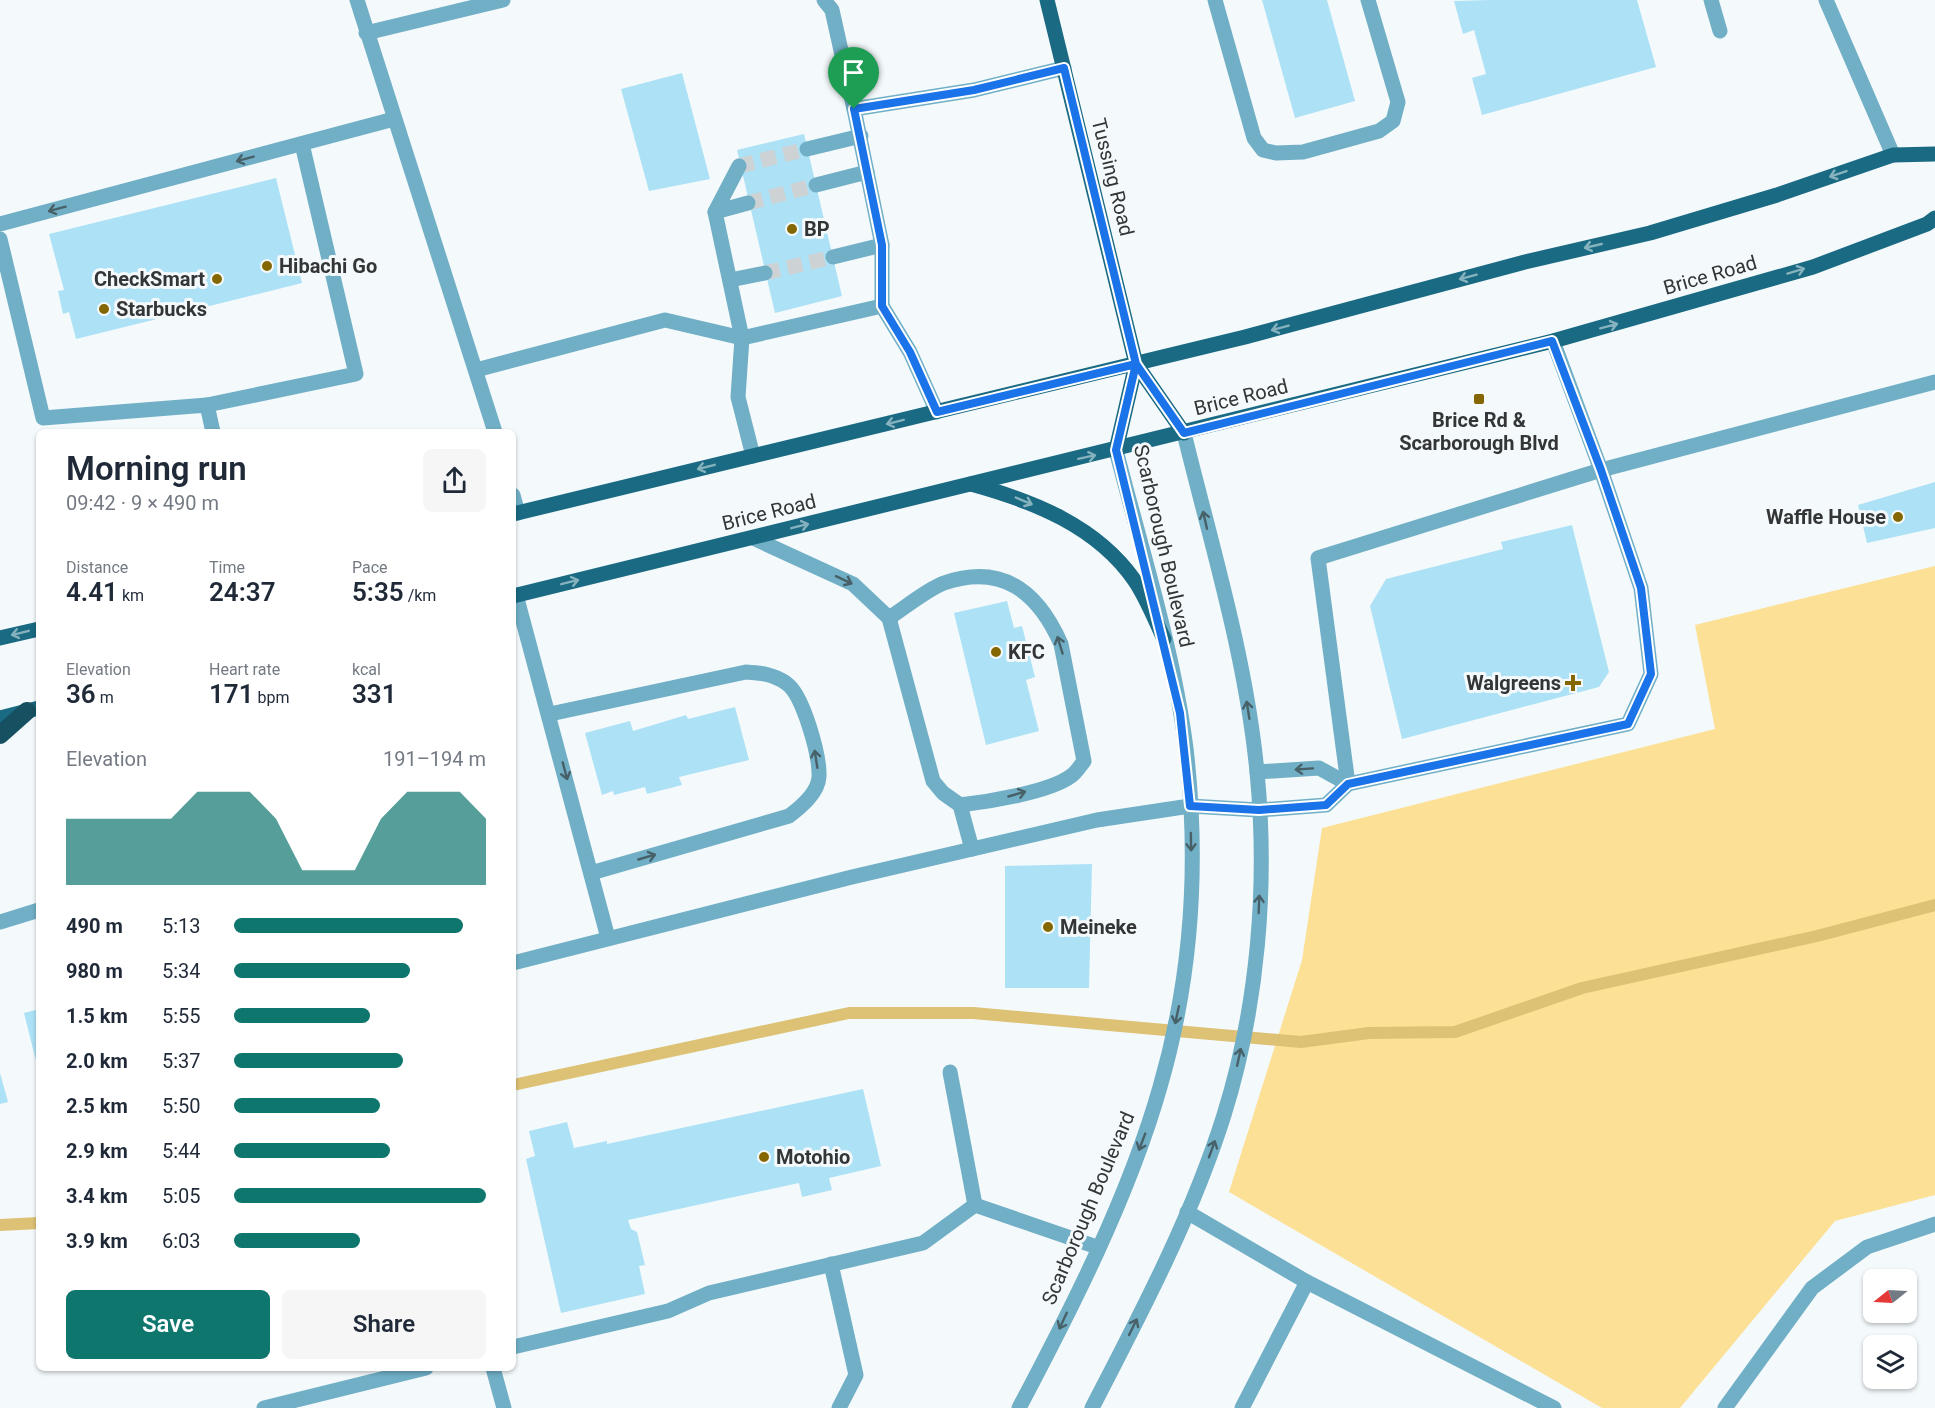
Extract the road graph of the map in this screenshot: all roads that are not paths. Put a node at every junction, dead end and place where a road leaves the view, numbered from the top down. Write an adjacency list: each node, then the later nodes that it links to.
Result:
1 (357, 0): 10 (street)
2 (503, 0): 10 (street)
3 (825, 0): 12 (street)
4 (1047, 0): 11 (main road, Tussing Road)
5 (1215, 0): 6 (street)
6 (1368, 0)
7 (1711, 0): 9 (street)
8 (1826, 0): 18 (street)
9 (1720, 31)
10 (366, 33): 13 (street)
11 (1064, 68): 12 (street); 34 (main road, Tussing Road)
12 (854, 109): 14 (street)
13 (394, 119): 15 (street); 35 (street)
14 (861, 136): 16 (street); 20 (street)
15 (302, 144): 25 (street, one-way to 25); 37 (street)
16 (807, 149)
17 (1935, 154): 18 (main road)
18 (1893, 155): 34 (main road, one-way to 34)
19 (739, 166): 23 (street)
20 (867, 172): 21 (street); 27 (street)
21 (816, 185)
22 (748, 203): 23 (street)
23 (715, 212): 30 (street)
24 (1935, 218): 33 (main road, Brice Road, one-way to 24)
25 (0, 224)
26 (0, 239): 37 (street)
27 (882, 245): 28 (street); 31 (street)
28 (833, 257)
29 (765, 273): 30 (street)
30 (730, 280): 32 (street)
31 (882, 306): 32 (street); 38 (street)
32 (742, 338): 35 (street); 43 (street)
33 (1552, 341): 41 (main road, Brice Road); 44 (street)
34 (1136, 364): 38 (main road); 41 (main road); 42 (main road, Scarborough Boulevard)
35 (477, 370): 40 (street)
36 (1935, 382): 44 (street)
37 (207, 405): 39 (street)
38 (937, 412): 43 (main road, one-way to 43)
39 (212, 429)
40 (494, 429)
41 (1184, 433): 42 (main road, Brice Road); 58 (street, one-way to 41)
42 (1116, 450): 45 (main road, Brice Road, one-way to 42); 53 (street, Scarborough Boulevard)
43 (753, 456): 46 (main road, one-way to 46)
44 (1601, 470): 59 (street); 59 (street)
45 (968, 483): 47 (main road, Brice Road, one-way to 45); 53 (main road, one-way to 53)
46 (516, 513)
47 (753, 538): 48 (main road, Brice Road, one-way to 47); 50 (street, one-way to 50)
48 (516, 596)
49 (516, 599): 55 (street)
50 (890, 618): 60 (street); 60 (street, one-way to 50)
51 (36, 629): 52 (main road, one-way to 52)
52 (0, 638)
53 (1164, 639): 61 (street, Scarborough Boulevard)
54 (33, 710): 56 (main road); 57 (highway)
55 (550, 714): 64 (street, one-way to 64); 64 (street, one-way to 55)
56 (0, 718)
57 (0, 735)
58 (1257, 772): 59 (street, one-way to 58); 62 (street)
59 (1348, 784): 62 (street)
60 (960, 806): 63 (street)
61 (1190, 806): 62 (street); 63 (street); 73 (street, Scarborough Boulevard, one-way to 73)
62 (1259, 810): 71 (street, one-way to 62)
63 (972, 849): 67 (street)
64 (591, 873): 67 (street)
65 (36, 910): 66 (street)
66 (0, 922)
67 (608, 938): 68 (street)
68 (516, 962)
69 (950, 1072): 70 (street)
70 (975, 1205): 73 (street); 74 (street)
71 (1187, 1212): 75 (street); 84 (street, one-way to 71)
72 (1935, 1224): 87 (street)
73 (1097, 1247): 83 (street, Scarborough Boulevard, one-way to 83)
74 (831, 1264): 76 (street); 82 (street)
75 (1307, 1282): 85 (street); 86 (street)
76 (516, 1346)
77 (415, 1371): 79 (street)
78 (494, 1371): 81 (street)
79 (303, 1403): 80 (street)
80 (264, 1408)
81 (504, 1408)
82 (839, 1408)
83 (1019, 1408)
84 (1092, 1408)
85 (1242, 1408)
86 (1554, 1408)
87 (1725, 1408)

